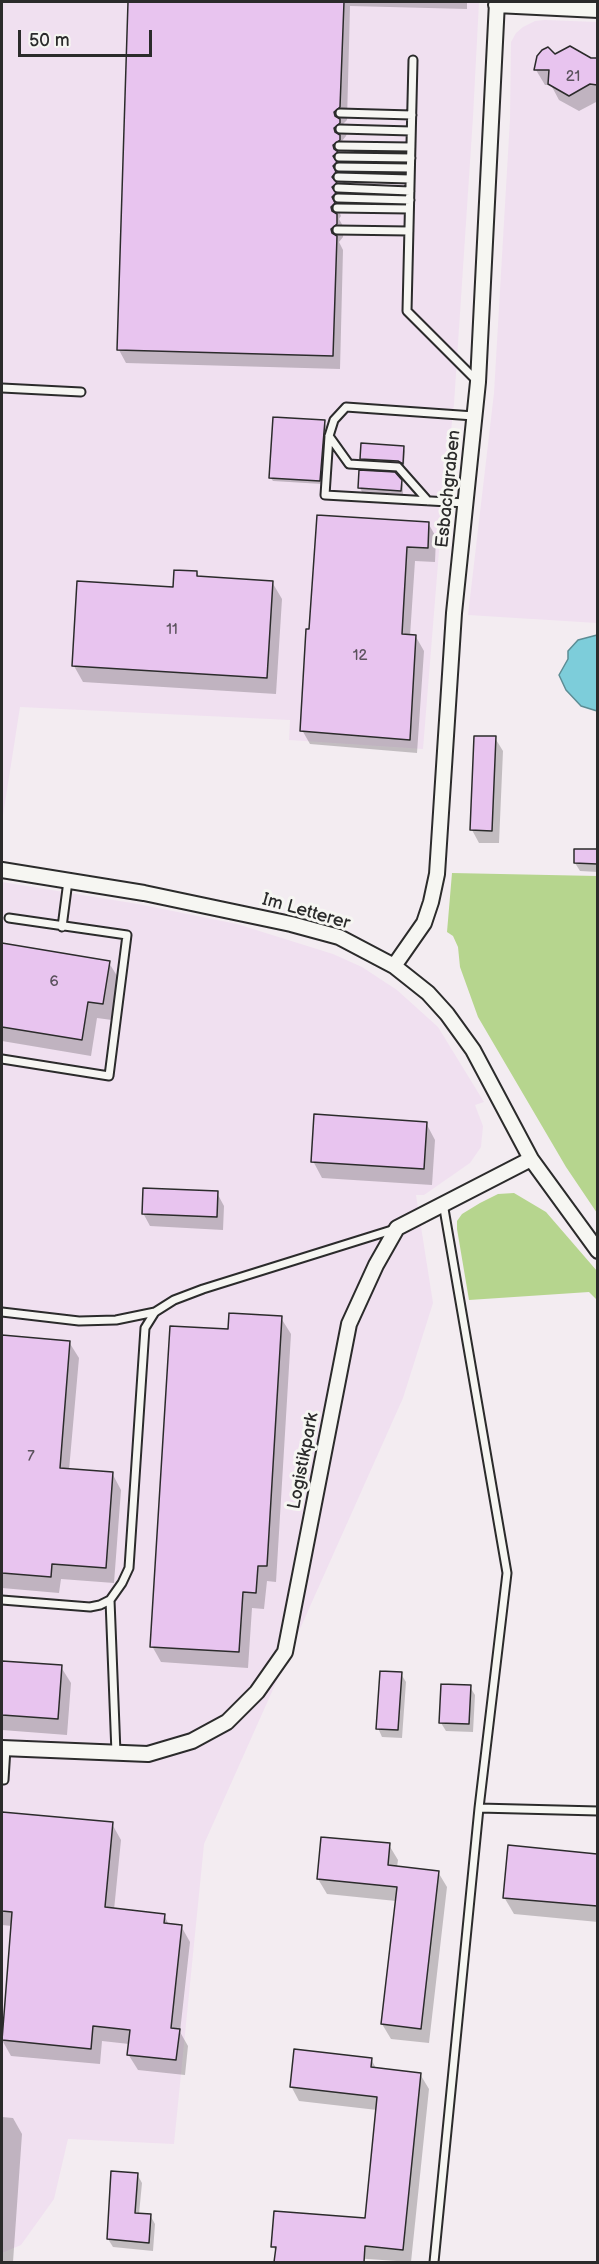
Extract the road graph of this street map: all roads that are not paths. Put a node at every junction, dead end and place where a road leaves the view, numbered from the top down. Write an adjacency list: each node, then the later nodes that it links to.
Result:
1 (496, 3): 2 (street, Esbachgraben); 24 (street, Esbachgraben)
2 (597, 10)
3 (413, 60): 5 (lane)
4 (340, 113): 5 (lane)
5 (412, 115): 7 (lane)
6 (340, 129): 7 (lane)
7 (411, 131): 9 (lane)
8 (339, 146): 9 (lane)
9 (411, 147): 11 (lane)
10 (339, 157): 11 (lane)
11 (411, 158): 13 (lane)
12 (339, 167): 13 (lane)
13 (410, 168): 15 (lane)
14 (338, 177): 15 (lane)
15 (410, 179): 17 (lane)
16 (338, 188): 17 (lane)
17 (410, 191): 19 (lane)
18 (338, 198): 19 (lane)
19 (410, 200): 21 (lane)
20 (337, 208): 21 (lane)
21 (409, 209): 23 (lane)
22 (337, 230): 23 (lane)
23 (409, 231): 24 (lane)
24 (478, 382): 27 (street, Esbachgraben)
25 (2, 388): 26 (lane)
26 (81, 392)
27 (474, 416): 28 (lane); 30 (street, Esbachgraben)
28 (329, 436): 29 (lane); 29 (lane)
29 (429, 501): 30 (lane)
30 (466, 503): 35 (street, Esbachgraben)
31 (2, 870): 32 (street, Im Letterer)
32 (68, 881): 34 (lane); 35 (street, Im Letterer)
33 (9, 918): 34 (lane)
34 (62, 927): 36 (lane)
35 (394, 966): 37 (street, Im Letterer)
36 (2, 1059)
37 (531, 1159): 38 (street); 40 (street)
38 (443, 1203): 39 (street); 48 (lane)
39 (397, 1228): 42 (lane); 46 (street, Logistikpark)
40 (597, 1251)
41 (2, 1312): 42 (lane)
42 (155, 1312): 44 (lane)
43 (2, 1600): 44 (lane)
44 (110, 1600): 46 (lane)
45 (4, 1748): 46 (street, Logistikpark); 47 (lane)
46 (116, 1754)
47 (2, 1780)
48 (479, 1808): 49 (lane); 50 (lane)
49 (597, 1811)
50 (434, 2262)

